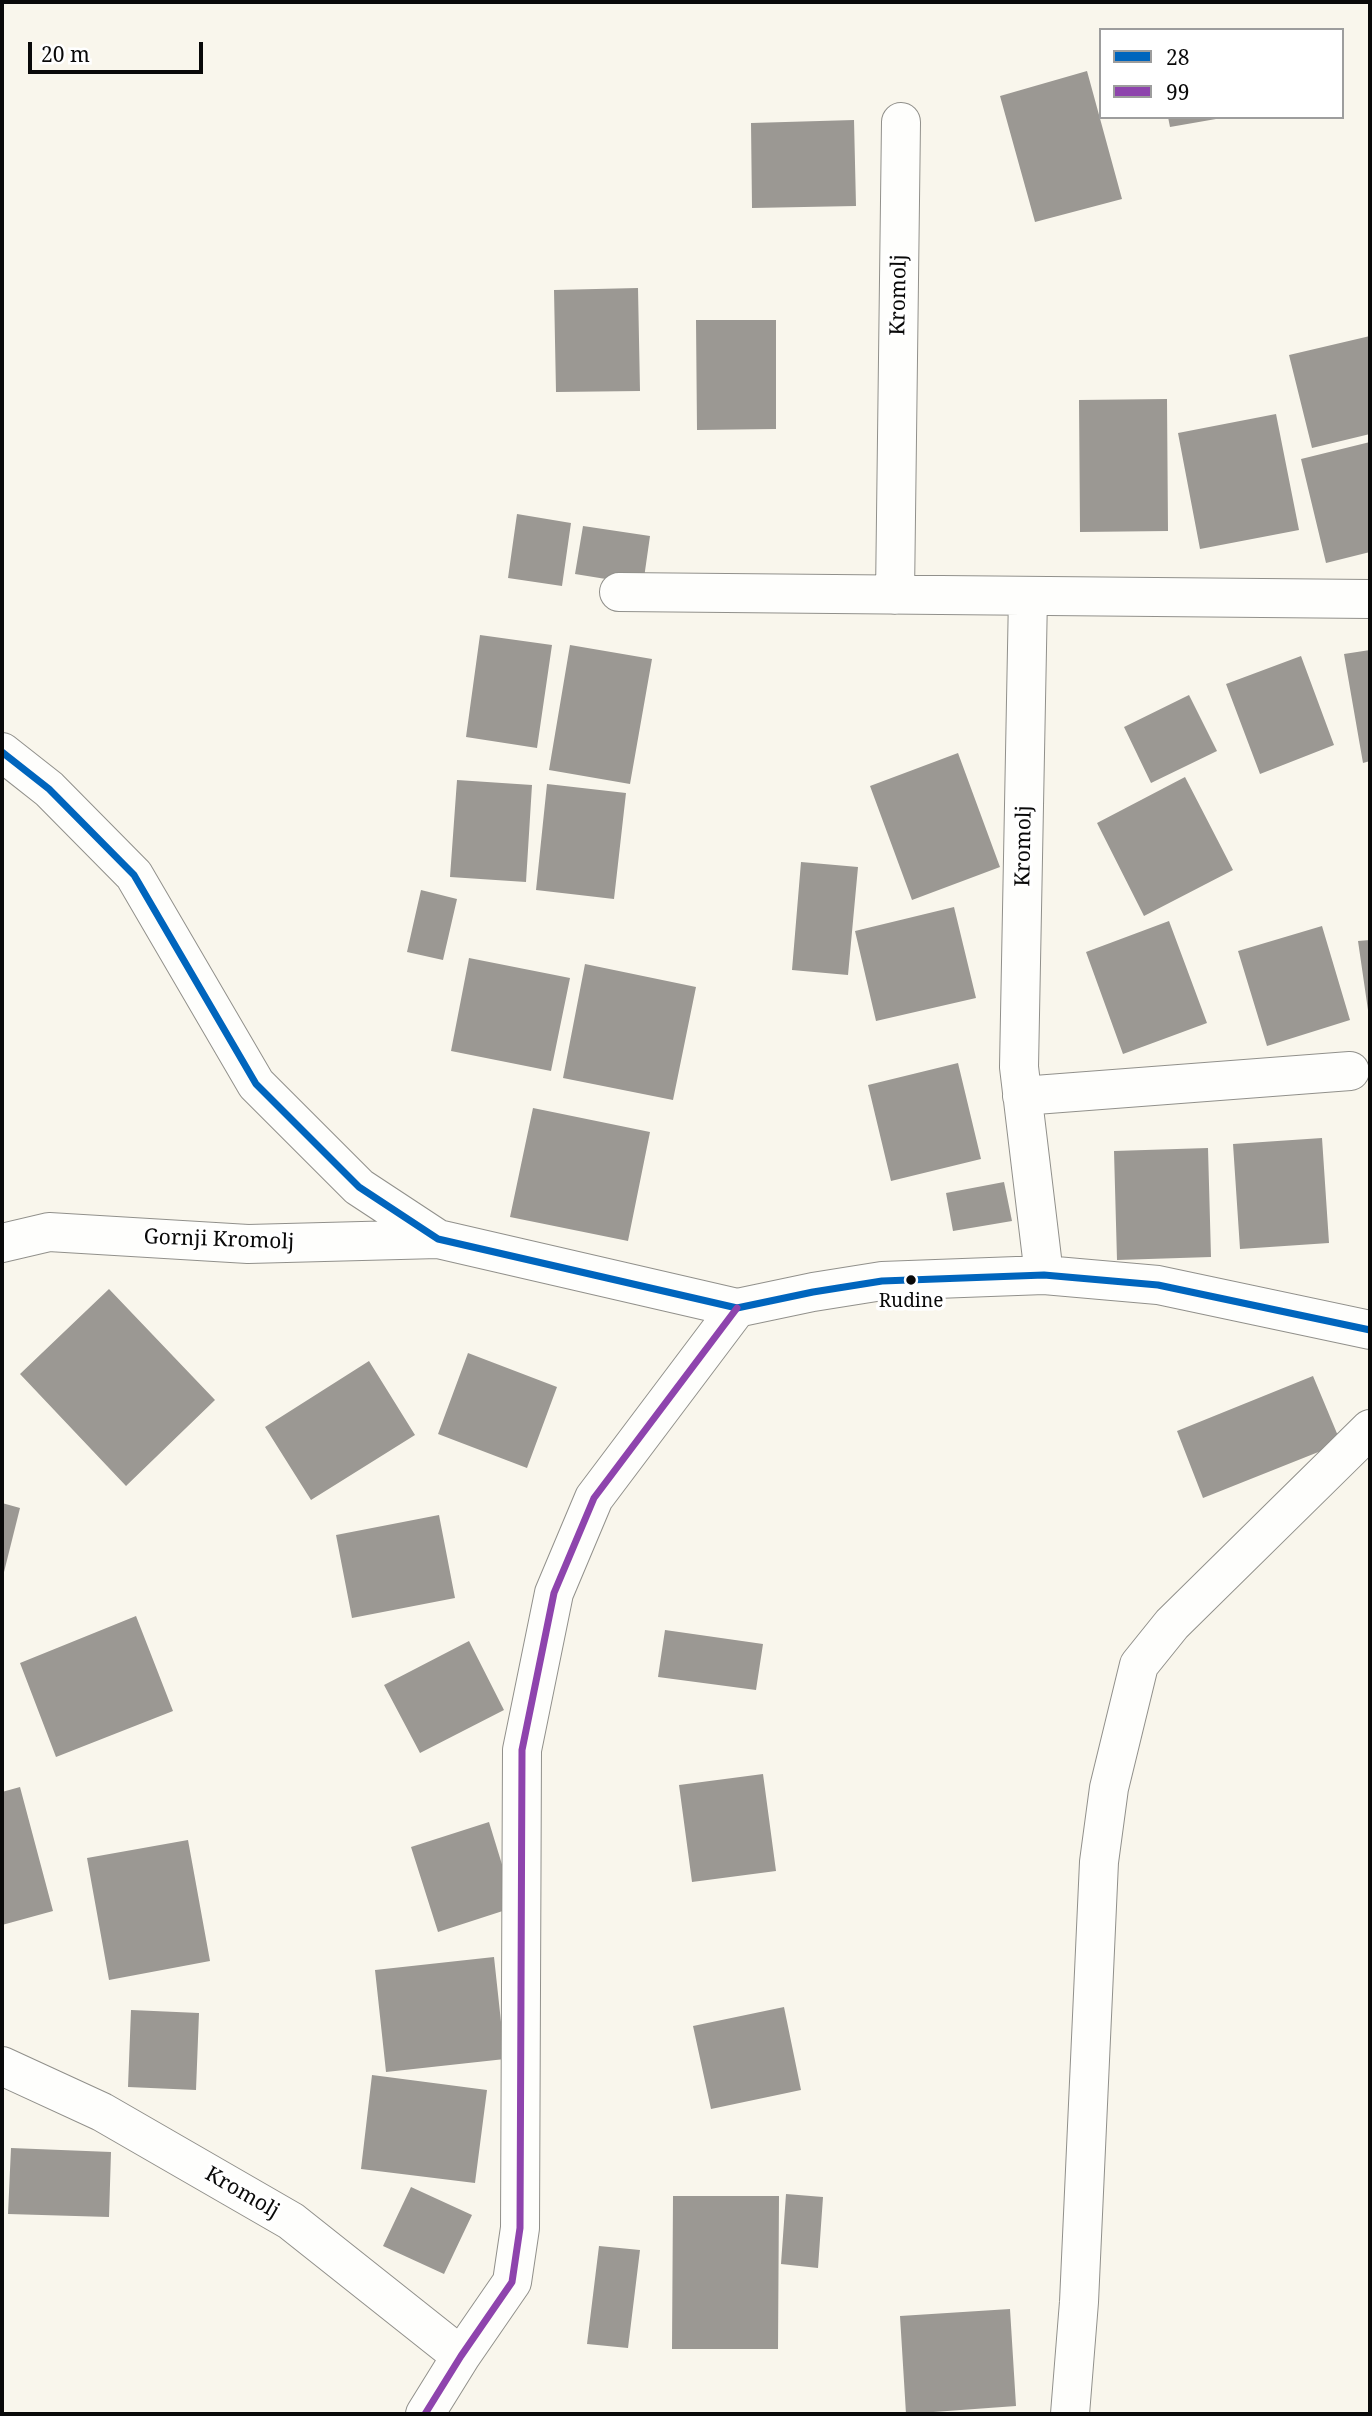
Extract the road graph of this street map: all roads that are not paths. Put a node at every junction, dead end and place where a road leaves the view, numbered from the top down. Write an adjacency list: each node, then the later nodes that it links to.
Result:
1 (901, 122): 3 (street, Kromolj)
2 (619, 592): 3 (street)
3 (895, 595): 4 (street)
4 (1028, 596): 5 (street); 8 (street, Kromolj)
5 (1370, 599)
6 (2, 752): 9 (street)
7 (1350, 1071): 8 (street)
8 (1022, 1096): 11 (street, Kromolj)
9 (438, 1239): 10 (street, Gornji Kromolj); 12 (street)
10 (2, 1243)
11 (1044, 1275): 12 (street); 13 (street)
12 (737, 1308): 16 (street)
13 (1370, 1330)
14 (1370, 1429): 18 (street)
15 (2, 2066): 16 (street, Kromolj)
16 (461, 2356): 17 (street)
17 (425, 2414)
18 (1070, 2414)

